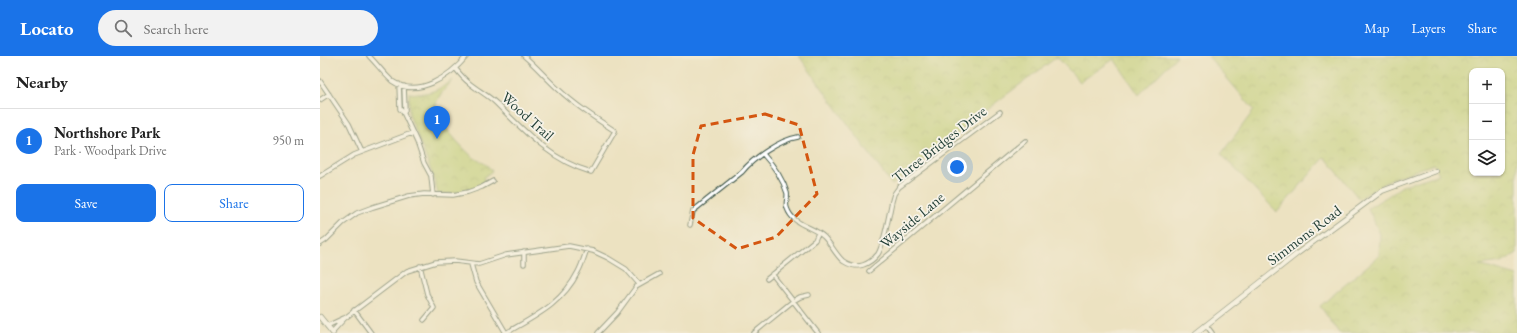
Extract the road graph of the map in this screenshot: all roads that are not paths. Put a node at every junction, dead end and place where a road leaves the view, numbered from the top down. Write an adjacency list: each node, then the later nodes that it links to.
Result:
1 (369, 56): 6 (street)
2 (467, 56): 4 (street)
3 (524, 56): 4 (street, Wood Trail)
4 (455, 68): 7 (street)
5 (320, 81): 8 (street)
6 (399, 84): 7 (street); 10 (street)
7 (404, 86): 10 (street)
8 (329, 94): 9 (street); 15 (street)
9 (320, 100)
10 (403, 112): 12 (street)
11 (1000, 112): 22 (street, Three Bridges Drive)
12 (412, 133): 15 (street); 20 (street)
13 (798, 137): 16 (street)
14 (1025, 141): 29 (street, Wayside Lane)
15 (362, 152): 18 (street)
16 (763, 154): 21 (street); 22 (street, Three Bridges Drive)
17 (1436, 171): 40 (street, Simmons Road)
18 (320, 176)
19 (493, 181): 20 (street)
20 (433, 195): 23 (street)
21 (690, 226)
22 (818, 233): 31 (street)
23 (320, 244)
24 (587, 249): 25 (street); 33 (street); 44 (street)
25 (524, 252): 26 (street); 27 (street)
26 (471, 264): 28 (street); 44 (street)
27 (524, 264)
28 (420, 266): 36 (street); 39 (street)
29 (869, 271)
30 (659, 274): 33 (street)
31 (772, 274): 32 (street); 35 (street)
32 (767, 279)
33 (639, 284): 45 (street)
34 (809, 295): 35 (street)
35 (793, 301): 46 (street); 47 (street)
36 (354, 310): 38 (street); 43 (street)
37 (320, 317): 41 (street)
38 (345, 318): 41 (street); 42 (street)
39 (424, 320)
40 (1206, 325): 48 (street, Simmons Road); 49 (street)
41 (327, 326): 42 (street)
42 (333, 333)
43 (371, 333)
44 (506, 333)
45 (598, 333)
46 (754, 333)
47 (818, 333)
48 (1196, 333)
49 (1212, 333)

